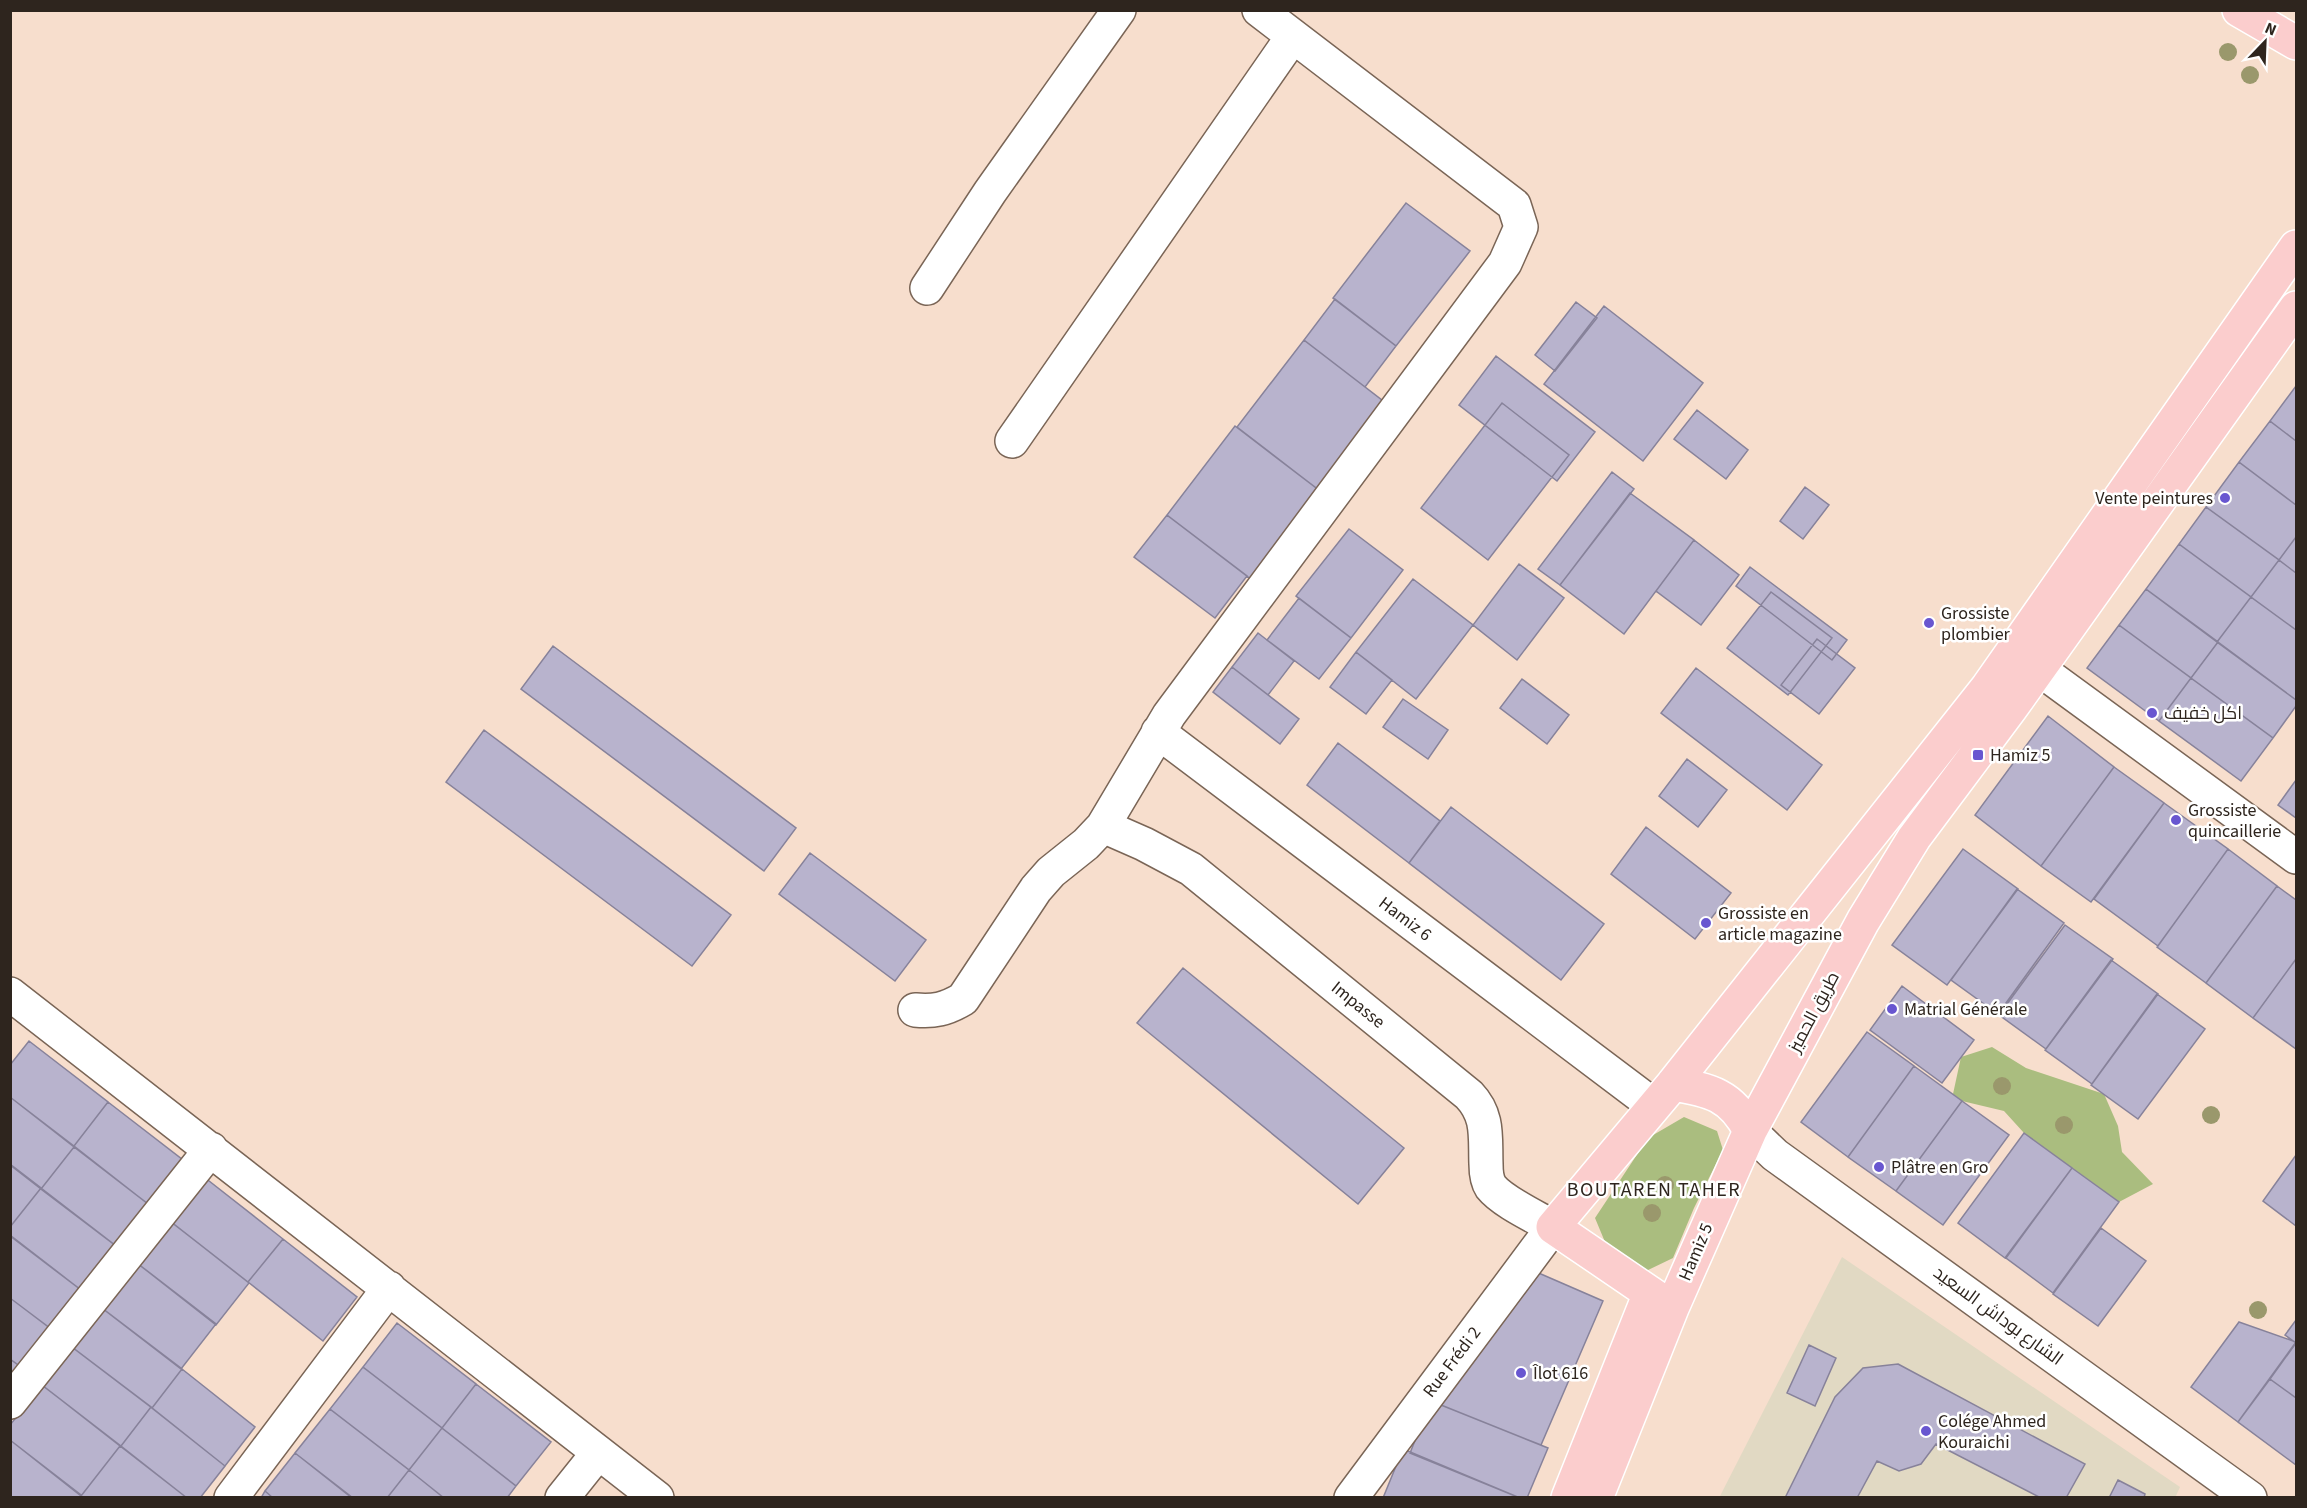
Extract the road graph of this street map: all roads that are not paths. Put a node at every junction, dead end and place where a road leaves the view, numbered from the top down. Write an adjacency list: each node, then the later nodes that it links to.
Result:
1 (1119, 10): 7 (street)
2 (1259, 10): 4 (street)
3 (2239, 10): 5 (main road)
4 (1293, 36): 9 (street); 11 (street)
5 (2296, 43)
6 (2296, 247): 16 (main road)
7 (927, 288)
8 (2296, 308): 10 (main road, طريق الحميز)
9 (1012, 441)
10 (2039, 669): 13 (street); 17 (main road, طريق الحميز)
11 (1158, 732): 12 (street); 16 (street, Hamiz 6)
12 (1103, 826): 15 (street); 19 (street, Impasse)
13 (2296, 857)
14 (16, 1010): 18 (street)
15 (915, 1010)
16 (1663, 1095): 17 (main road); 19 (main road)
17 (1750, 1131): 21 (main road, Hamiz 5); 30 (street, الشارع بوداش السعيد)
18 (210, 1149): 20 (street); 22 (street)
19 (1553, 1227): 21 (main road); 27 (street, Rue Frédi 2)
20 (389, 1288): 23 (street); 24 (street)
21 (1661, 1300): 28 (main road); 29 (main road)
22 (10, 1402)
23 (598, 1453): 25 (street); 26 (street)
24 (231, 1497)
25 (562, 1497)
26 (657, 1497)
27 (1351, 1497)
28 (1568, 1497)
29 (1596, 1497)
30 (2250, 1497)

